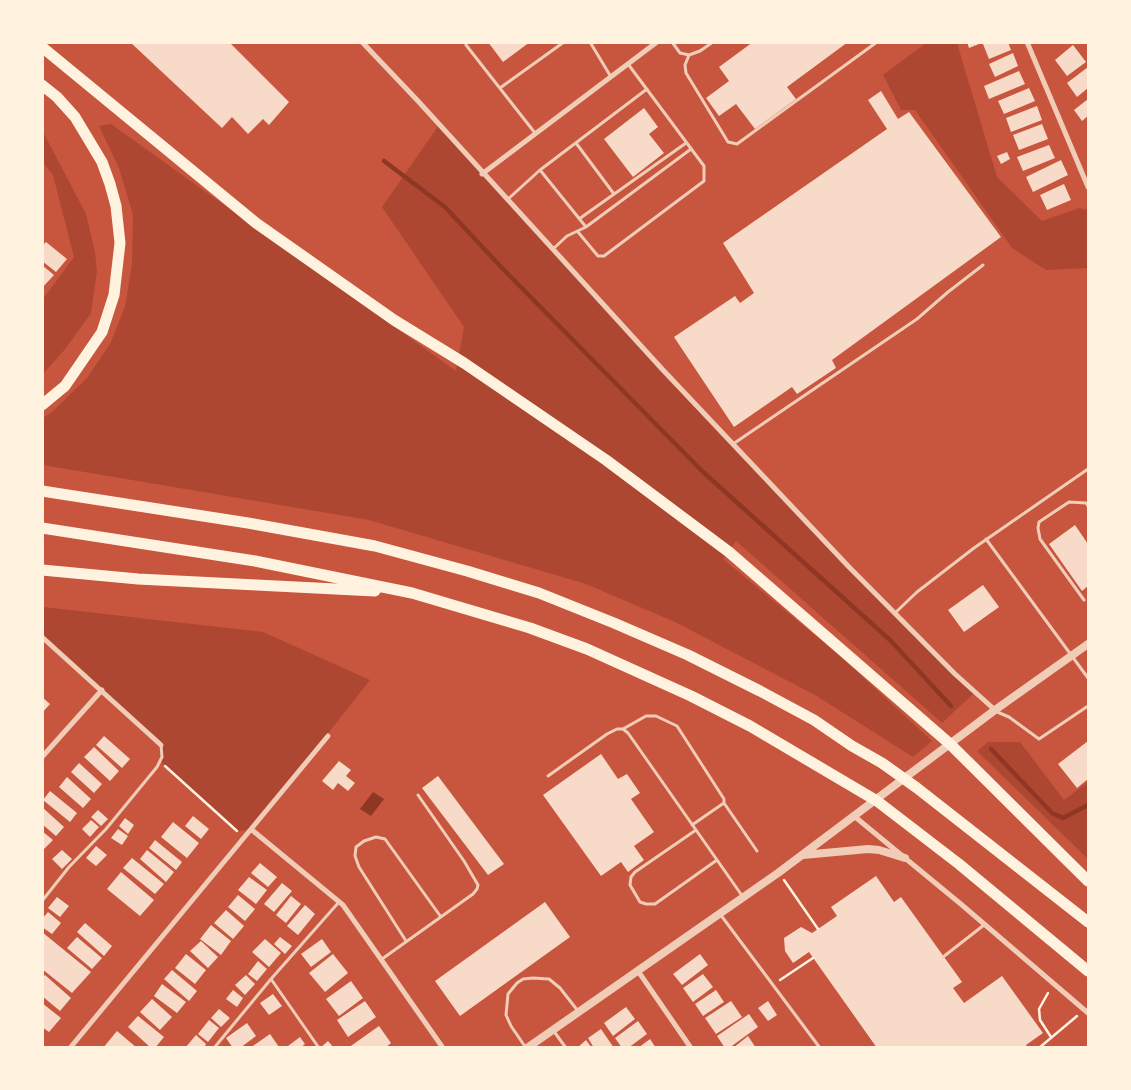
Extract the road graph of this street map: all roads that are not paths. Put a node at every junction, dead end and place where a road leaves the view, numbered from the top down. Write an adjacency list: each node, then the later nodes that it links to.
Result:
1 (362, 42): 22 (street)
2 (466, 42): 15 (lane)
3 (564, 42): 15 (lane)
4 (590, 42): 13 (lane)
5 (657, 42): 12 (street)
6 (672, 42): 11 (lane)
7 (713, 42): 11 (lane)
8 (877, 42): 11 (lane)
9 (1028, 42): 23 (street)
10 (42, 47): 64 (highway)
11 (689, 56)
12 (628, 64): 13 (street); 16 (lane)
13 (612, 77): 17 (street)
14 (42, 86): 31 (highway)
15 (500, 88): 17 (lane)
16 (647, 89): 18 (lane); 19 (lane)
17 (536, 133): 22 (street)
18 (576, 143): 21 (lane); 24 (lane)
19 (686, 143): 20 (lane); 24 (lane)
20 (691, 149): 27 (lane); 28 (lane)
21 (540, 170): 25 (lane); 26 (lane)
22 (482, 174): 25 (street)
23 (1088, 187)
24 (614, 194): 26 (lane)
25 (506, 200): 29 (street)
26 (579, 219): 27 (lane)
27 (586, 228): 28 (lane)
28 (578, 232): 29 (lane)
29 (553, 249): 32 (street)
30 (983, 265): 32 (lane)
31 (42, 405)
32 (734, 444): 41 (street)
33 (1088, 470): 37 (lane)
34 (42, 492): 70 (highway)
35 (1088, 506): 40 (lane)
36 (42, 528): 39 (highway)
37 (986, 539): 41 (lane); 44 (lane)
38 (42, 570): 39 (highway)
39 (412, 592): 76 (highway)
40 (1084, 600)
41 (895, 613): 48 (street)
42 (42, 637): 46 (street)
43 (1088, 644): 44 (street)
44 (1072, 656): 45 (lane); 48 (street)
45 (1088, 678)
46 (102, 690): 51 (street); 52 (street)
47 (1088, 706): 48 (lane)
48 (995, 710): 56 (street)
49 (623, 729): 53 (lane); 55 (lane); 57 (lane)
50 (328, 736): 58 (street)
51 (161, 745): 66 (lane)
52 (42, 757)
53 (548, 776)
54 (418, 795): 69 (lane)
55 (724, 803): 57 (lane); 60 (lane)
56 (854, 816): 61 (street); 62 (street)
57 (692, 824): 59 (lane)
58 (252, 830): 67 (street); 81 (street)
59 (696, 830): 63 (lane); 63 (lane)
60 (757, 851)
61 (803, 855): 62 (street); 65 (street)
62 (905, 858): 71 (street)
63 (717, 860): 65 (lane)
64 (1088, 882)
65 (743, 897): 68 (street)
66 (42, 901)
67 (339, 902): 74 (street); 77 (lane)
68 (719, 914): 75 (street); 88 (lane)
69 (441, 917): 72 (lane); 72 (lane)
70 (1088, 922)
71 (984, 924): 73 (lane); 78 (street)
72 (406, 941): 74 (lane)
73 (943, 957)
74 (382, 959): 84 (street)
75 (638, 971): 79 (street); 87 (street)
76 (1088, 971)
77 (271, 979): 82 (lane); 83 (lane)
78 (1087, 1011)
79 (578, 1012): 80 (street); 85 (lane)
80 (553, 1029): 85 (street); 86 (lane)
81 (70, 1048)
82 (214, 1048)
83 (319, 1048)
84 (443, 1048)
85 (526, 1048)
86 (566, 1048)
87 (691, 1048)
88 (820, 1048)

